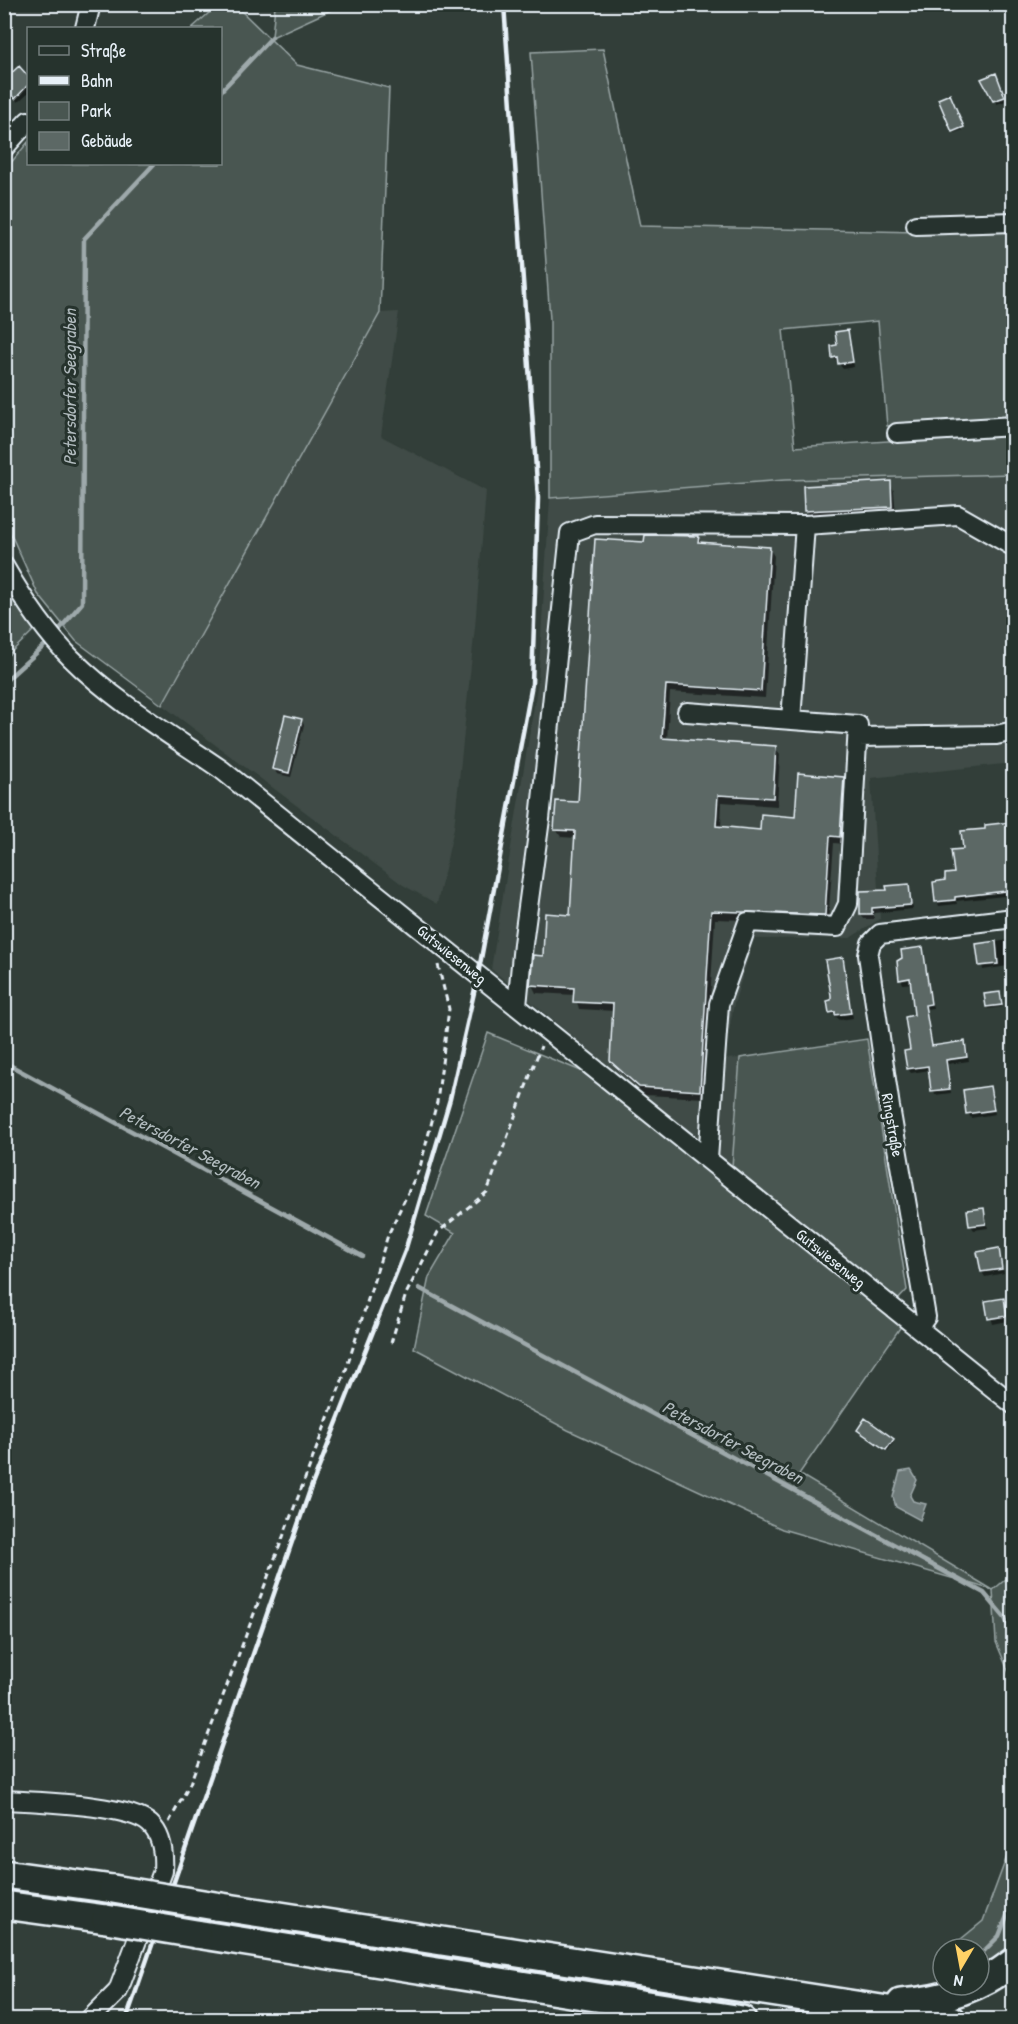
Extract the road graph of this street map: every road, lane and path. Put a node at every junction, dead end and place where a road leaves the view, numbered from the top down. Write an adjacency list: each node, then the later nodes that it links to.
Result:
1 (91, 4): 2 (street)
2 (86, 27)
3 (27, 122): 4 (street)
4 (4, 148)
5 (1014, 222): 6 (street)
6 (916, 225)
7 (1014, 426): 8 (street)
8 (897, 433)
9 (805, 525): 10 (street); 13 (street); 18 (street)
10 (1014, 547)
11 (4, 566): 17 (street, Gutswiesenweg)
12 (687, 712): 13 (street)
13 (792, 720): 15 (street)
14 (1014, 731): 15 (street)
15 (858, 737): 20 (street)
16 (1014, 918): 21 (street, Ringstraße)
17 (431, 937): 18 (street, Gutswiesenweg); 25 (path)
18 (517, 1006): 19 (street, Gutswiesenweg)
19 (547, 1030): 20 (street, Gutswiesenweg); 22 (path)
20 (708, 1159): 21 (street, Gutswiesenweg)
21 (918, 1328): 23 (street)
22 (391, 1343)
23 (1014, 1405)
24 (4, 1800): 25 (street)
25 (160, 1839): 30 (street)
26 (4, 1874): 29 (highway, bridge)
27 (4, 1905): 31 (highway, bridge)
28 (1014, 1962): 29 (highway)
29 (856, 2005): 32 (highway)
30 (89, 2019)
31 (742, 2019)
32 (952, 2019)

